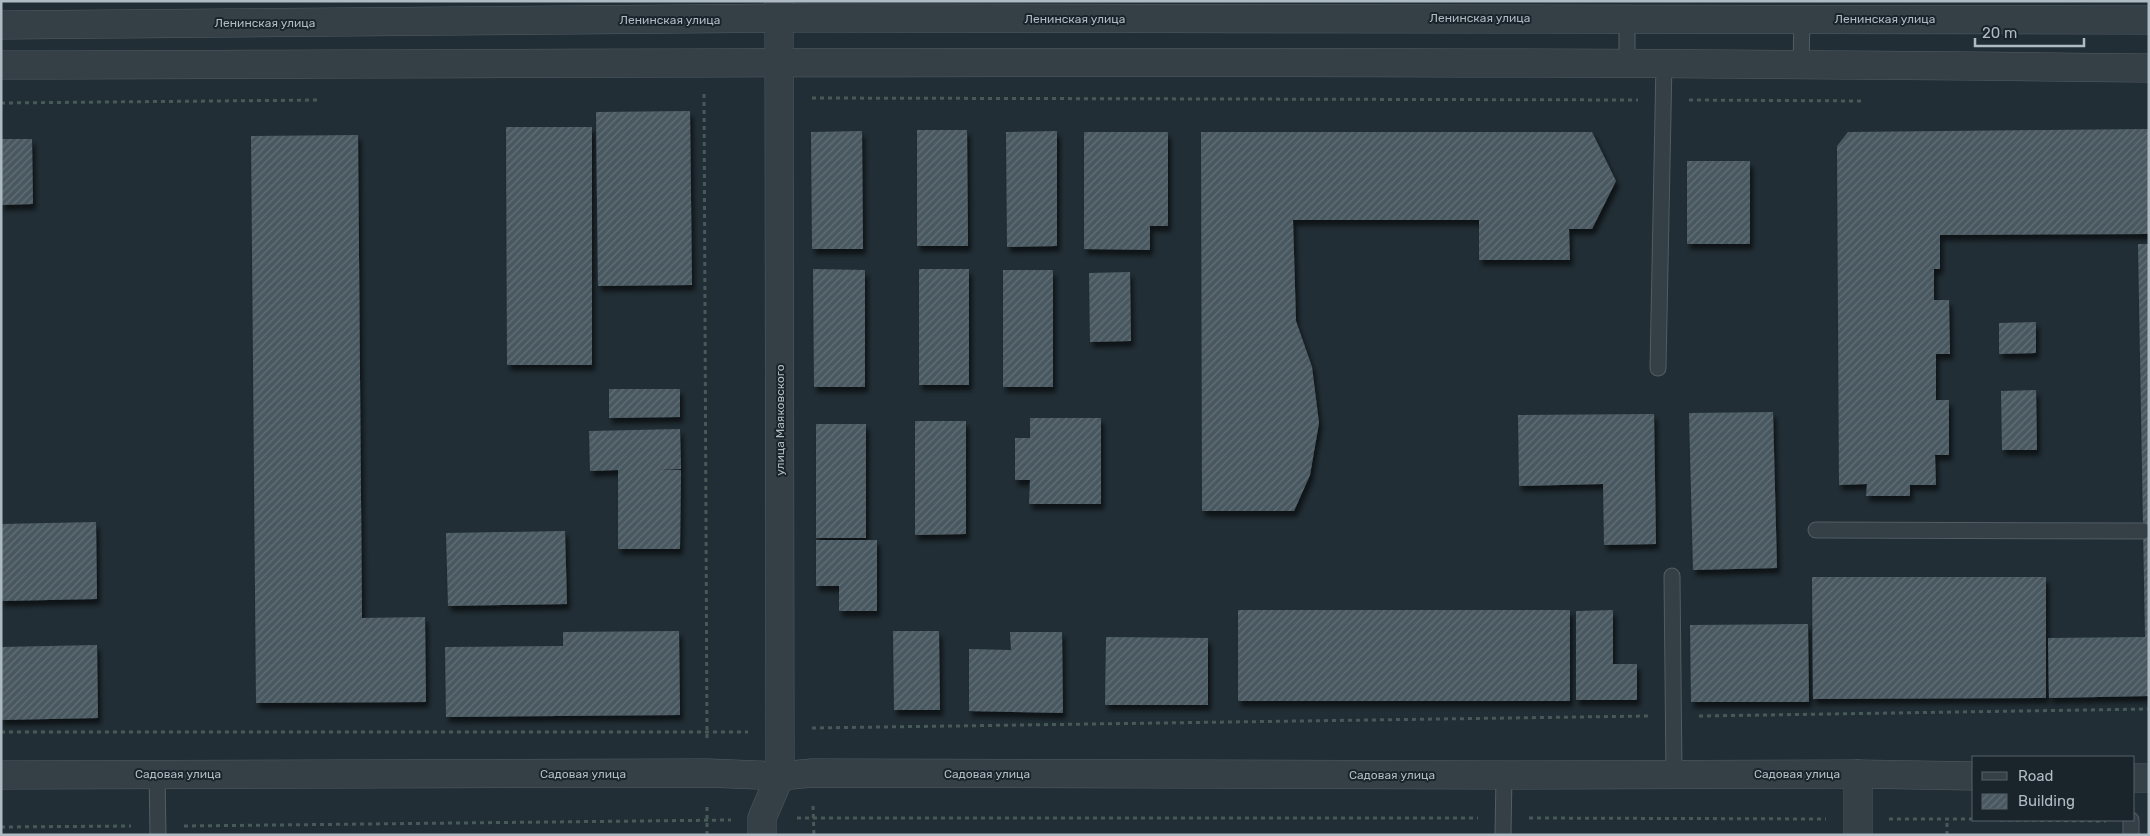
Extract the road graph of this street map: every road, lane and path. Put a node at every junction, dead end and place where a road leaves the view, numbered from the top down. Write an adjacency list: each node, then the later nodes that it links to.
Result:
1 (779, 10): 3 (street, Ленинская улица); 6 (street, Ленинская улица); 7 (street, улица Маяковского)
2 (1718, 10): 3 (street, Ленинская улица); 4 (street, Ленинская улица)
3 (1626, 18): 9 (lane)
4 (1802, 18): 5 (street, Ленинская улица); 11 (lane)
5 (2149, 20)
6 (1, 25)
7 (779, 62): 8 (street); 9 (street); 17 (street, улица Маяковского)
8 (727, 63): 12 (street); 15 (path)
9 (1627, 63): 10 (street)
10 (1664, 64): 11 (street); 19 (lane)
11 (1802, 64): 13 (street)
12 (1, 65)
13 (2149, 68)
14 (694, 95): 15 (path)
15 (704, 95): 16 (path); 28 (path)
16 (713, 96)
17 (779, 98): 19 (path); 30 (street, улица Маяковского)
18 (328, 100): 21 (path)
19 (1663, 100): 20 (path); 22 (lane)
20 (1861, 101)
21 (1, 103)
22 (1658, 368)
23 (1816, 530): 24 (lane)
24 (2143, 531)
25 (1672, 576): 27 (lane)
26 (2149, 709): 27 (path)
27 (1674, 716): 30 (path); 36 (lane)
28 (707, 731): 29 (path); 30 (path); 31 (path)
29 (1, 732)
30 (781, 732): 37 (street, улица Маяковского)
31 (707, 773): 32 (street, Садовая улица); 37 (street, Садовая улица); 44 (path)
32 (156, 774): 34 (street, Садовая улица); 50 (lane)
33 (1858, 774): 36 (street, Садовая улица); 38 (street, Садовая улица); 49 (street)
34 (1, 775)
35 (1504, 775): 36 (street, Садовая улица); 37 (street, Садовая улица); 41 (lane)
36 (1674, 775)
37 (780, 776): 47 (street, улица Маяковского)
38 (1972, 776)
39 (2135, 778): 40 (street)
40 (2149, 778)
41 (1503, 818): 47 (path); 49 (path); 52 (lane)
42 (1947, 819): 43 (path); 49 (path); 53 (path)
43 (1972, 819)
44 (707, 821): 47 (path); 50 (path); 51 (path)
45 (2026, 821): 46 (path)
46 (2131, 825)
47 (762, 826)
48 (1, 827): 50 (path)
49 (1858, 827)
50 (157, 830)
51 (707, 835)
52 (1503, 835)
53 (1947, 835)

